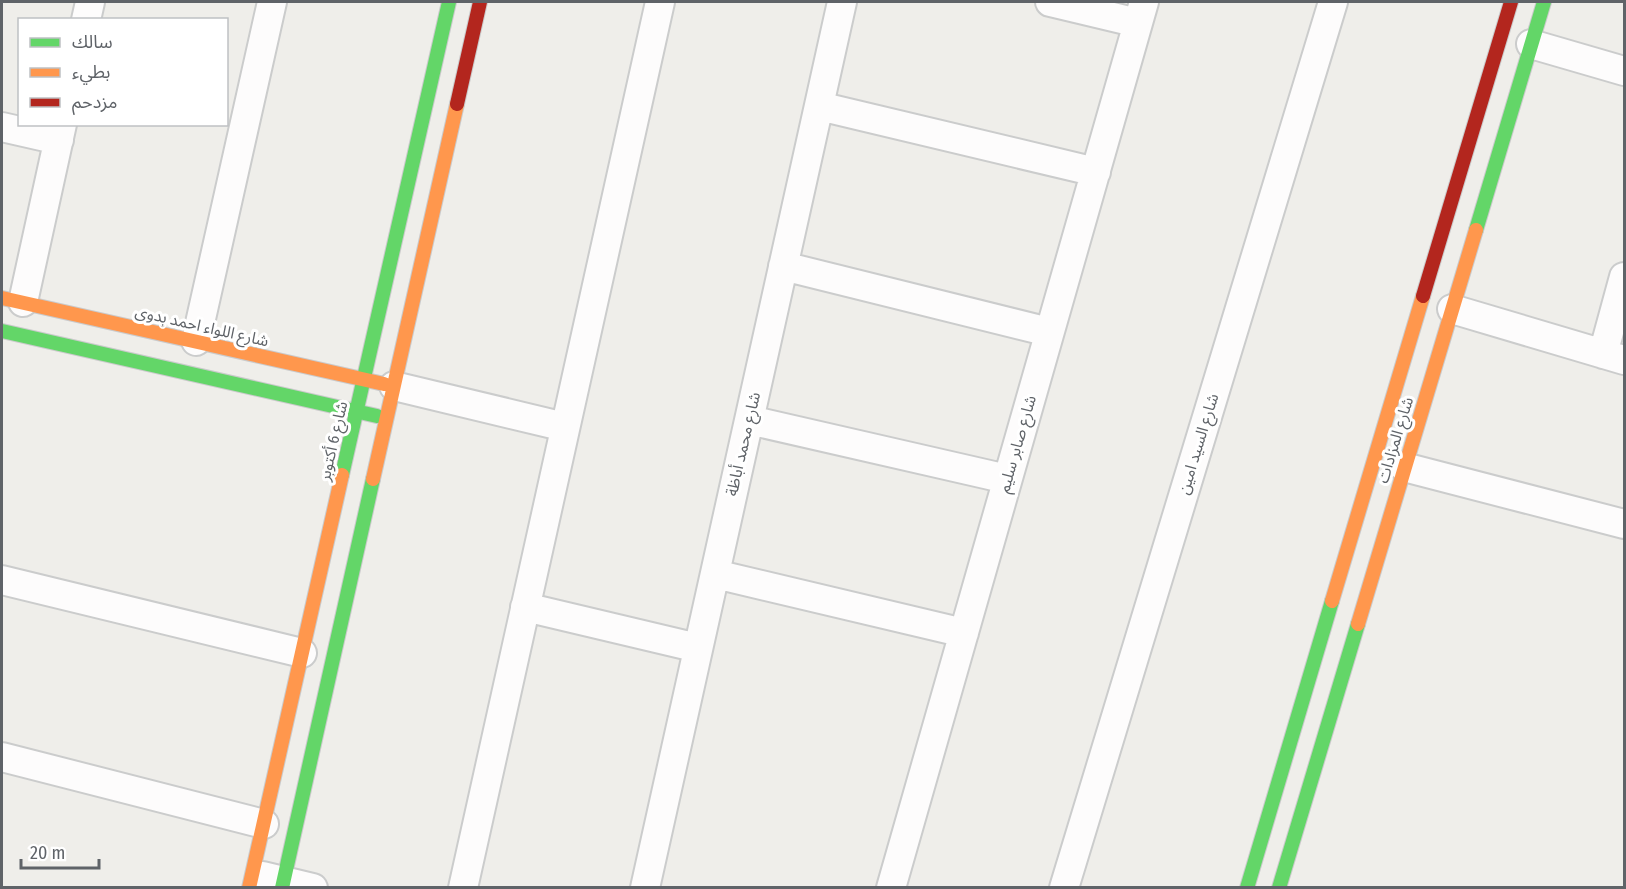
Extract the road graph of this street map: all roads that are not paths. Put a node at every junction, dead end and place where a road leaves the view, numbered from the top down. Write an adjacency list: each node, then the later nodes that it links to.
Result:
1 (90, 2): 12 (street)
2 (272, 2): 25 (street)
3 (449, 2): 27 (street, شارع 6 أكتوبر)
4 (480, 2): 28 (street)
5 (660, 2): 32 (street)
6 (842, 2): 15 (street, شارع محمد أباظة)
7 (1050, 2): 11 (street)
8 (1333, 2): 50 (street, شارع السيد امين)
9 (1511, 2): 51 (street, شارع المزادات)
10 (1544, 2): 13 (street, شارع المزادات)
11 (1141, 12): 18 (street, شارع صابر سليم)
12 (86, 18)
13 (1531, 45): 14 (street); 22 (street, شارع المزادات)
14 (1624, 71)
15 (819, 106): 18 (street); 19 (street, شارع محمد أباظة)
16 (2, 127): 17 (street)
17 (61, 132): 21 (street)
18 (1096, 172): 24 (street, شارع صابر سليم)
19 (783, 266): 24 (street); 31 (street, شارع محمد أباظة)
20 (1624, 277): 26 (street)
21 (12, 300): 25 (street, شارع اللواء احمد بدوى)
22 (1452, 309): 26 (street); 33 (street, شارع المزادات)
23 (2, 331): 29 (street)
24 (1049, 332): 34 (street, شارع صابر سليم)
25 (196, 341): 27 (street, شارع اللواء احمد بدوى)
26 (1614, 357)
27 (364, 379): 28 (street, شارع اللواء احمد بدوى); 29 (street, شارع 6 أكتوبر)
28 (394, 386): 30 (street); 32 (street)
29 (357, 411): 30 (street); 41 (street, شارع 6 أكتوبر)
30 (387, 418): 45 (street)
31 (749, 420): 34 (street); 36 (street, شارع محمد أباظة)
32 (565, 427): 38 (street)
33 (1404, 467): 35 (street); 52 (street, شارع المزادات)
34 (1007, 479): 39 (street, شارع صابر سليم)
35 (1624, 524)
36 (715, 574): 39 (street); 40 (street, شارع محمد أباظة)
37 (2, 580): 41 (street)
38 (525, 607): 40 (street); 47 (street)
39 (964, 633): 49 (street, شارع صابر سليم)
40 (698, 648): 48 (street, شارع محمد أباظة)
41 (302, 653): 43 (street, شارع 6 أكتوبر)
42 (2, 757): 43 (street)
43 (264, 824): 44 (street, شارع 6 أكتوبر)
44 (251, 881): 45 (street)
45 (283, 884): 46 (street)
46 (313, 888)
47 (463, 888)
48 (645, 888)
49 (891, 888)
50 (1064, 888)
51 (1247, 888)
52 (1279, 888)

